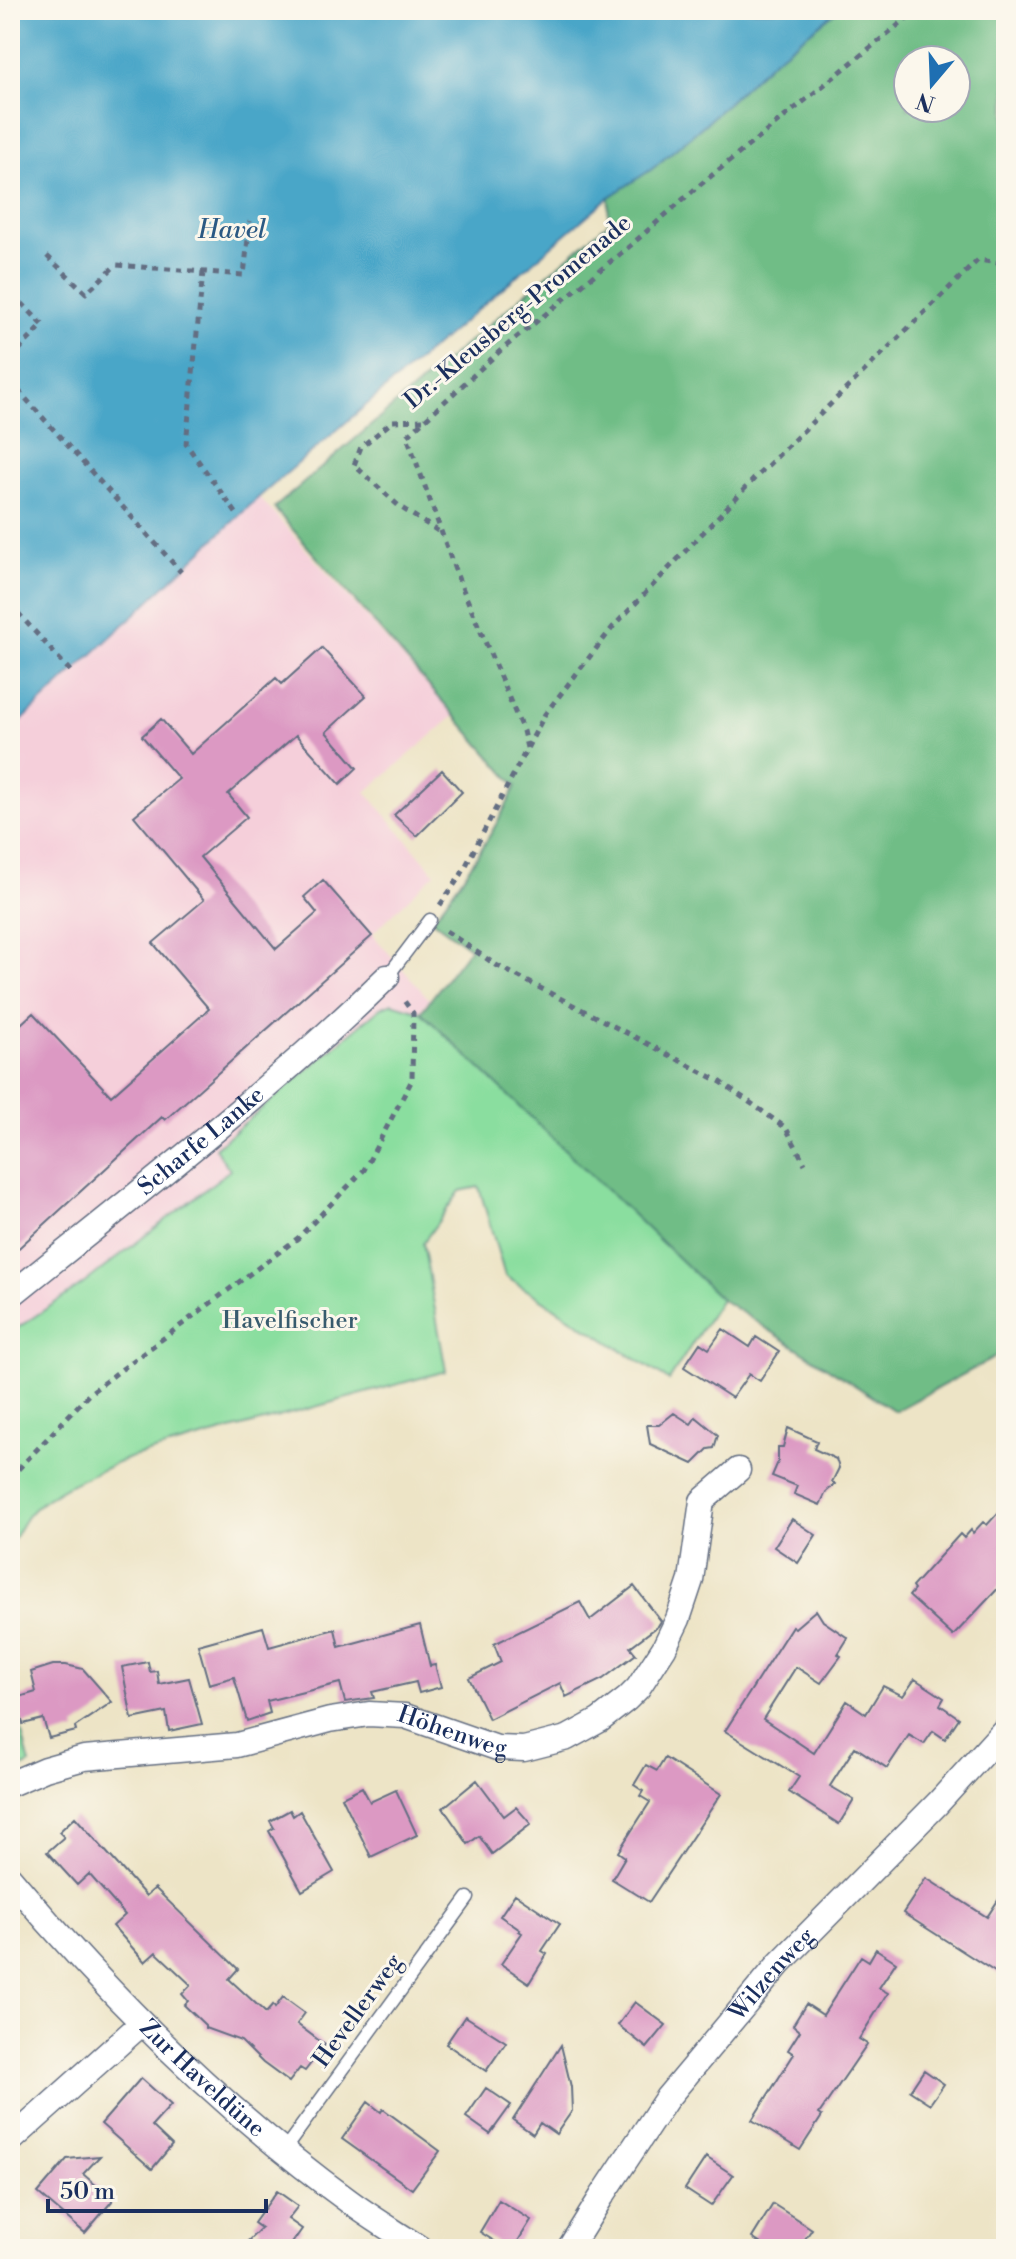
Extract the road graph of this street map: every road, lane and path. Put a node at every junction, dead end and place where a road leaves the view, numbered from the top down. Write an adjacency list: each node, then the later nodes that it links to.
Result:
1 (917, 10): 9 (path, Dr.-Kleusberg-Promenade)
2 (250, 221): 5 (path)
3 (47, 256): 5 (path)
4 (1006, 264): 15 (path)
5 (203, 272): 10 (path)
6 (12, 293): 7 (path)
7 (10, 359)
8 (10, 381): 12 (path)
9 (425, 420): 11 (path, Dr.-Kleusberg-Promenade); 11 (path)
10 (239, 517)
11 (442, 533): 15 (path, Dr.-Kleusberg-Promenade)
12 (181, 572)
13 (10, 604): 14 (path)
14 (72, 673)
15 (527, 748): 16 (path)
16 (430, 920): 17 (lane); 18 (path)
17 (387, 977): 19 (street, Scharfe Lanke); 21 (path)
18 (805, 1164)
19 (10, 1296)
20 (738, 1470): 23 (street, Höhenweg)
21 (10, 1478)
22 (1006, 1728): 30 (street, Wilzenweg)
23 (10, 1784)
24 (10, 1878): 26 (street, Zur Haveldüne)
25 (468, 1898): 28 (lane, Hevellerweg)
26 (141, 2024): 27 (street); 28 (street, Zur Haveldüne)
27 (10, 2141)
28 (284, 2150): 29 (street, Zur Haveldüne)
29 (421, 2249)
30 (569, 2249)

